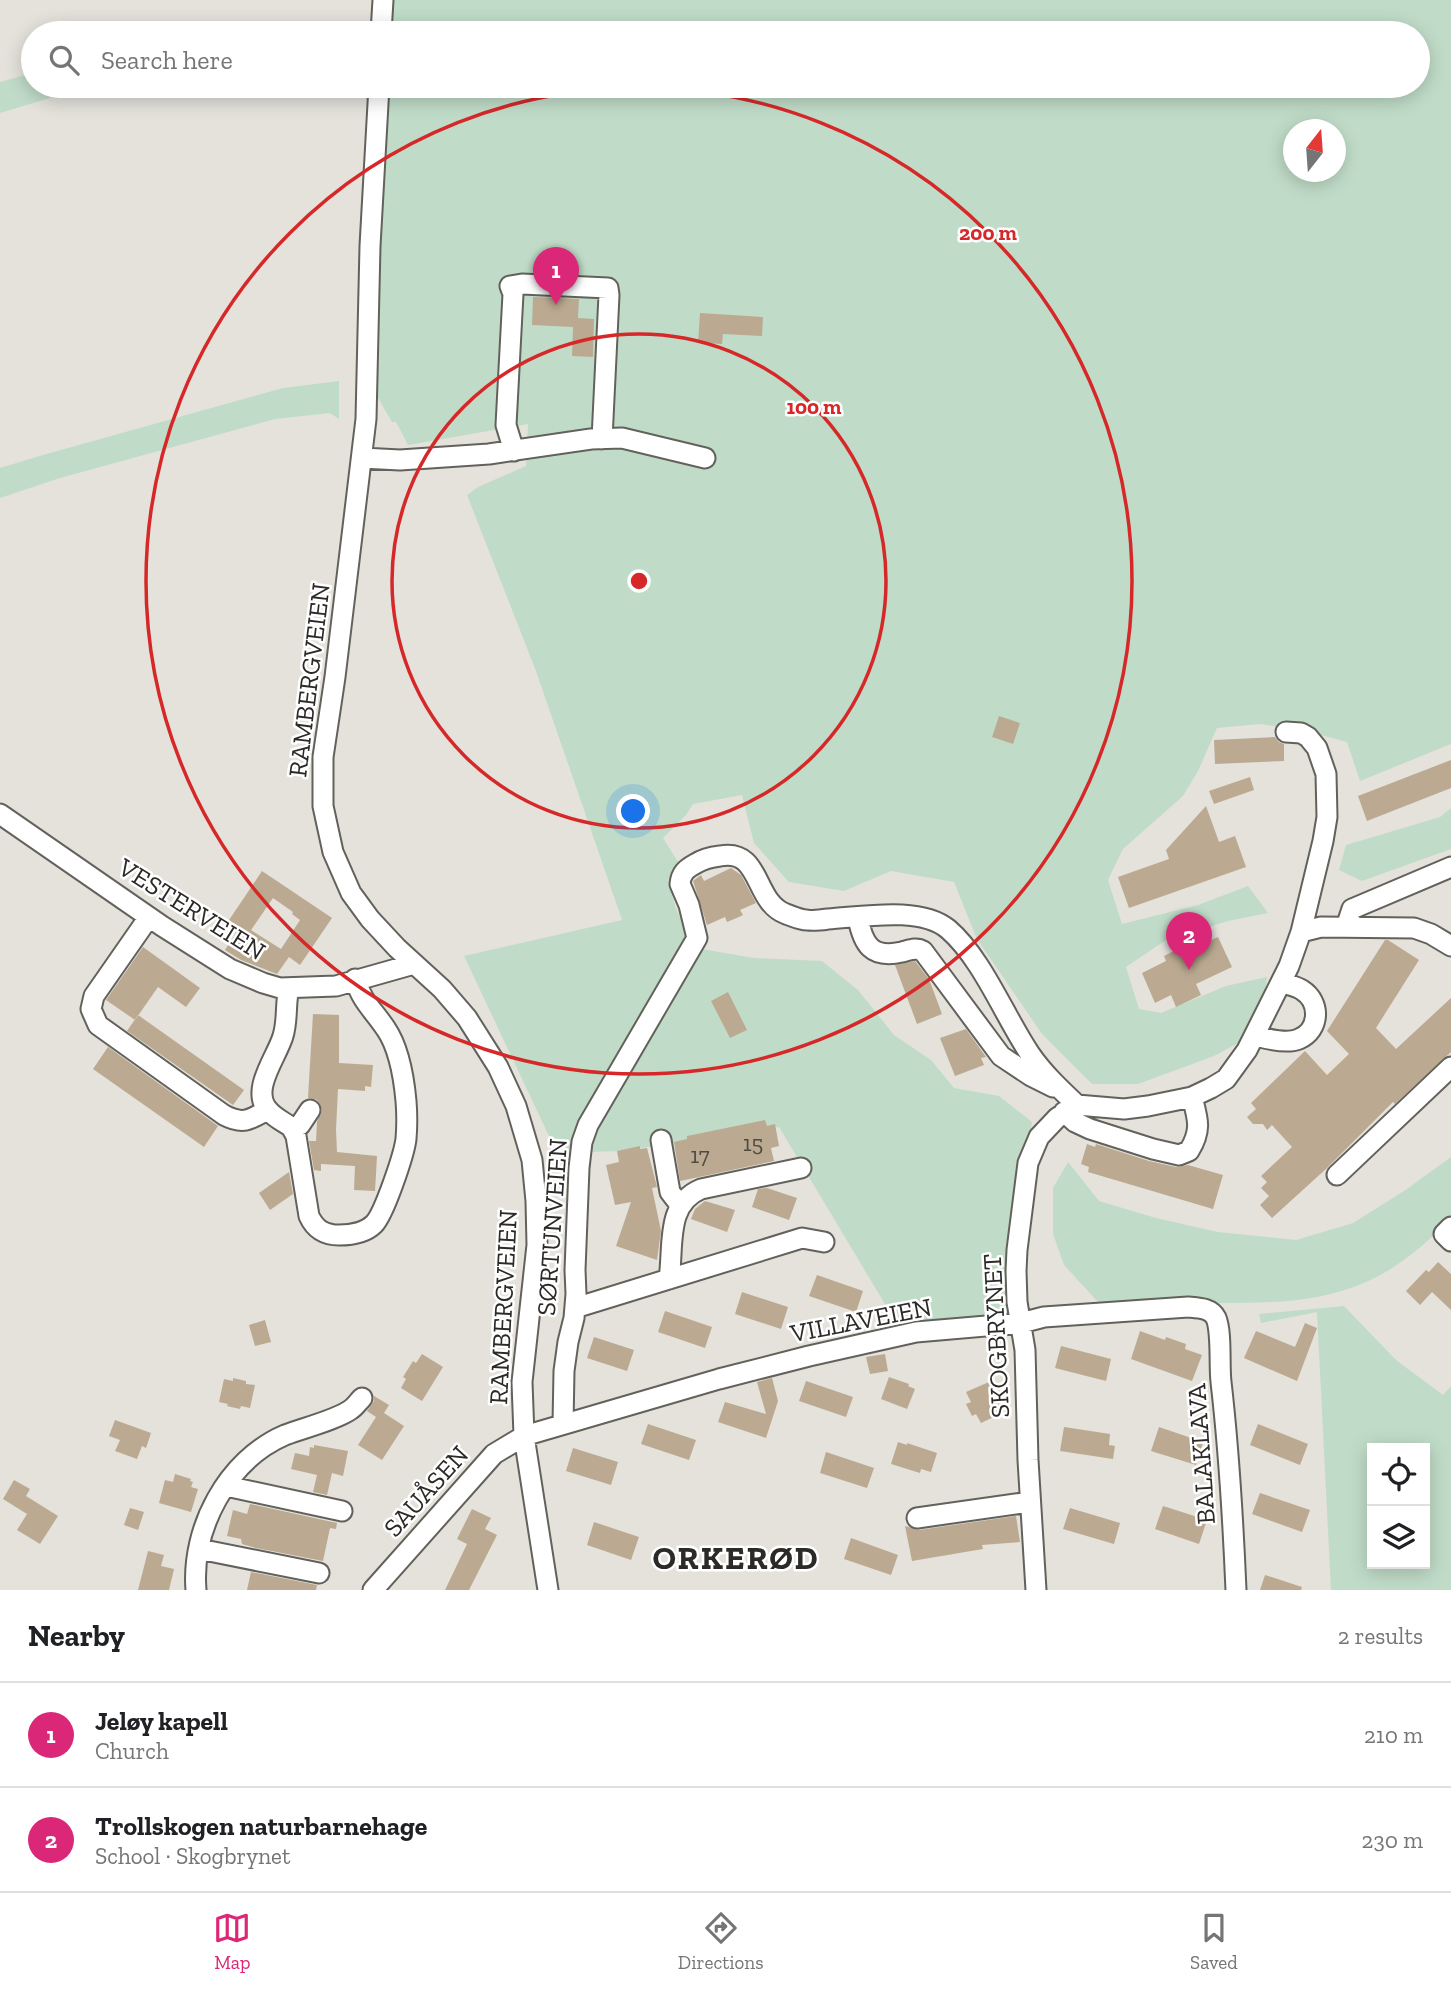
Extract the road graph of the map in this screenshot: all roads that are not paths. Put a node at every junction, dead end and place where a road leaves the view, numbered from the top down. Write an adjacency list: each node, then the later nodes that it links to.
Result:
1 (383, 0): 2 (street)
2 (382, 21)
3 (378, 98): 6 (street, RAMBERGVEIEN)
4 (602, 439): 5 (street); 5 (street); 7 (street)
5 (514, 451): 6 (street)
6 (362, 458): 16 (street, RAMBERGVEIEN)
7 (705, 458)
8 (1286, 732): 14 (street)
9 (0, 814): 11 (street, VESTERVEIEN)
10 (1451, 867): 13 (street)
11 (149, 917): 19 (street, VESTERVEIEN); 25 (street)
12 (858, 918): 22 (street); 22 (street); 36 (street, SØRTUNVEIEN)
13 (1346, 927): 14 (street); 15 (street)
14 (1301, 932): 18 (street)
15 (1451, 946)
16 (414, 964): 17 (street, VESTERVEIEN); 41 (street, RAMBERGVEIEN)
17 (355, 979): 19 (street, VESTERVEIEN); 27 (street)
18 (1281, 982): 20 (street); 20 (street)
19 (289, 988): 25 (street)
20 (1256, 1035): 23 (street)
21 (1451, 1067): 30 (street)
22 (1058, 1087): 24 (street)
23 (1192, 1097): 24 (street); 24 (street)
24 (1071, 1109): 38 (street, SKOGBRYNET)
25 (267, 1110): 27 (street)
26 (310, 1110): 27 (street)
27 (291, 1127)
28 (661, 1140): 31 (street)
29 (801, 1168): 31 (street)
30 (1337, 1175)
31 (680, 1205): 35 (street)
32 (1451, 1227): 33 (street)
33 (1451, 1241)
34 (824, 1242): 35 (street)
35 (668, 1279): 36 (street)
36 (575, 1308): 40 (street, SØRTUNVEIEN)
37 (1215, 1315): 38 (street, VILLAVEIEN); 52 (street, BALAKLAVA)
38 (1021, 1323): 40 (street, VILLAVEIEN); 43 (street, SKOGBRYNET)
39 (362, 1398): 42 (street)
40 (563, 1424): 41 (street, VILLAVEIEN)
41 (524, 1436): 49 (street, SAUÅSEN); 50 (street, RAMBERGVEIEN)
42 (226, 1486): 44 (street); 46 (street)
43 (1030, 1502): 45 (street); 51 (street, SKOGBRYNET)
44 (342, 1511)
45 (917, 1518)
46 (199, 1549): 47 (street); 48 (street)
47 (319, 1573)
48 (196, 1590)
49 (373, 1590)
50 (548, 1590)
51 (1036, 1590)
52 (1236, 1590)

